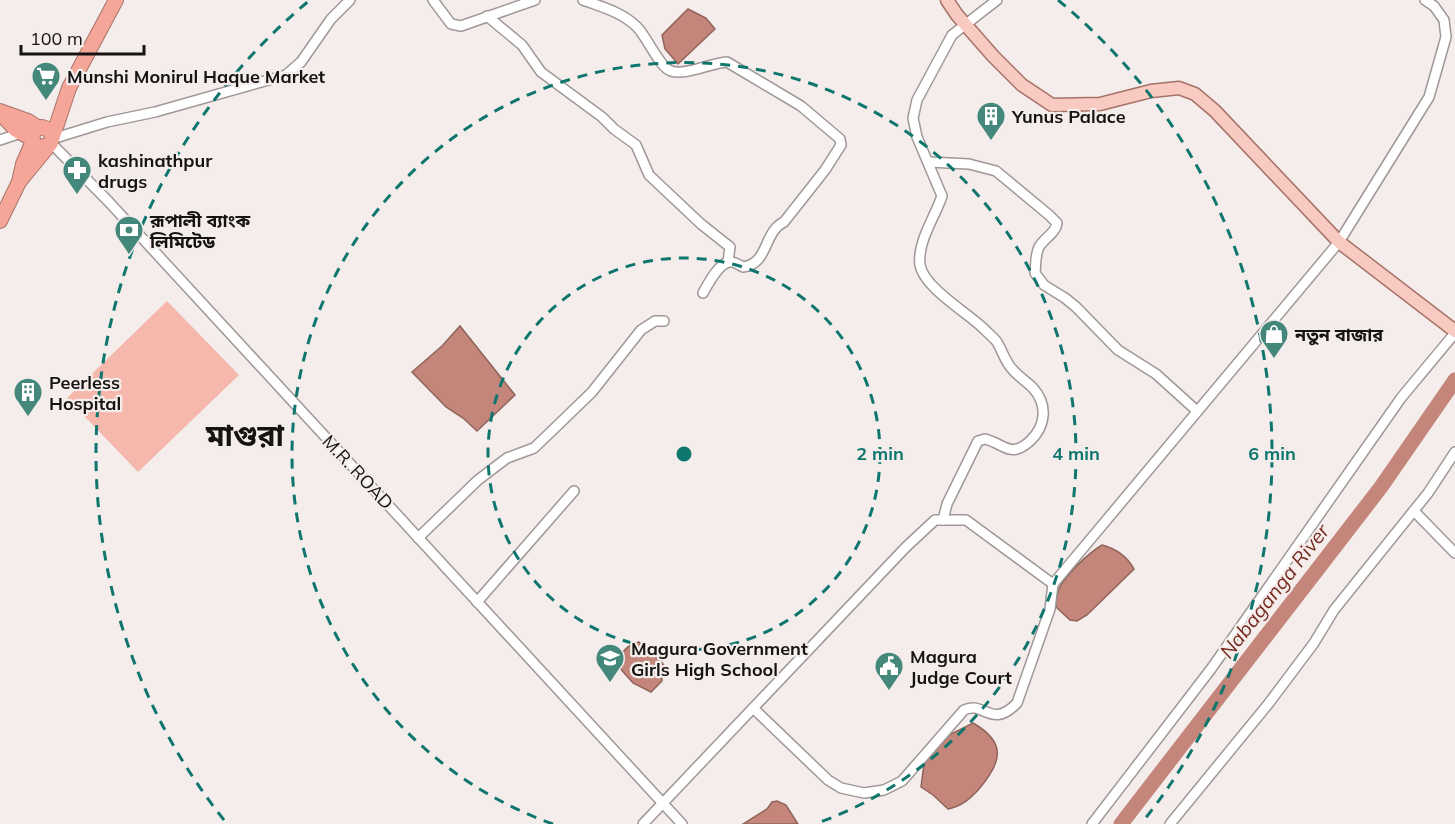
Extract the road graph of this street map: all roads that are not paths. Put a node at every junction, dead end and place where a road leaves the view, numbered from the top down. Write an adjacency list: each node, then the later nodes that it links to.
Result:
1 (116, 0): 11 (highway)
2 (351, 0): 15 (street)
3 (433, 0): 9 (street)
4 (535, 0): 9 (street)
5 (583, 0): 20 (street)
6 (947, 0): 10 (main road)
7 (997, 0): 10 (street)
8 (1425, 0): 19 (street)
9 (487, 16): 20 (street)
10 (965, 25): 16 (street); 19 (main road)
11 (69, 88): 13 (highway); 15 (highway)
12 (0, 112): 13 (highway)
13 (33, 134): 14 (street); 15 (highway); 17 (highway)
14 (0, 140)
15 (50, 142): 17 (highway); 29 (street, M.R. ROAD)
16 (929, 162): 24 (street); 28 (street)
17 (19, 182): 18 (highway)
18 (0, 221)
19 (1339, 242): 23 (main road); 24 (street)
20 (728, 262): 21 (street)
21 (703, 293)
22 (664, 321): 29 (street)
23 (1455, 332): 37 (street)
24 (1197, 411): 31 (street)
25 (1455, 452): 27 (street)
26 (574, 491): 32 (street)
27 (1414, 511): 30 (street); 38 (street)
28 (943, 520): 31 (street); 33 (street)
29 (418, 538): 32 (street, M.R. ROAD)
30 (1455, 554)
31 (1053, 584): 33 (street)
32 (477, 602): 34 (street, M.R. ROAD)
33 (753, 708): 34 (street)
34 (662, 803): 35 (street); 36 (street, M.R. ROAD)
35 (643, 824)
36 (682, 824)
37 (1092, 824)
38 (1170, 824)

